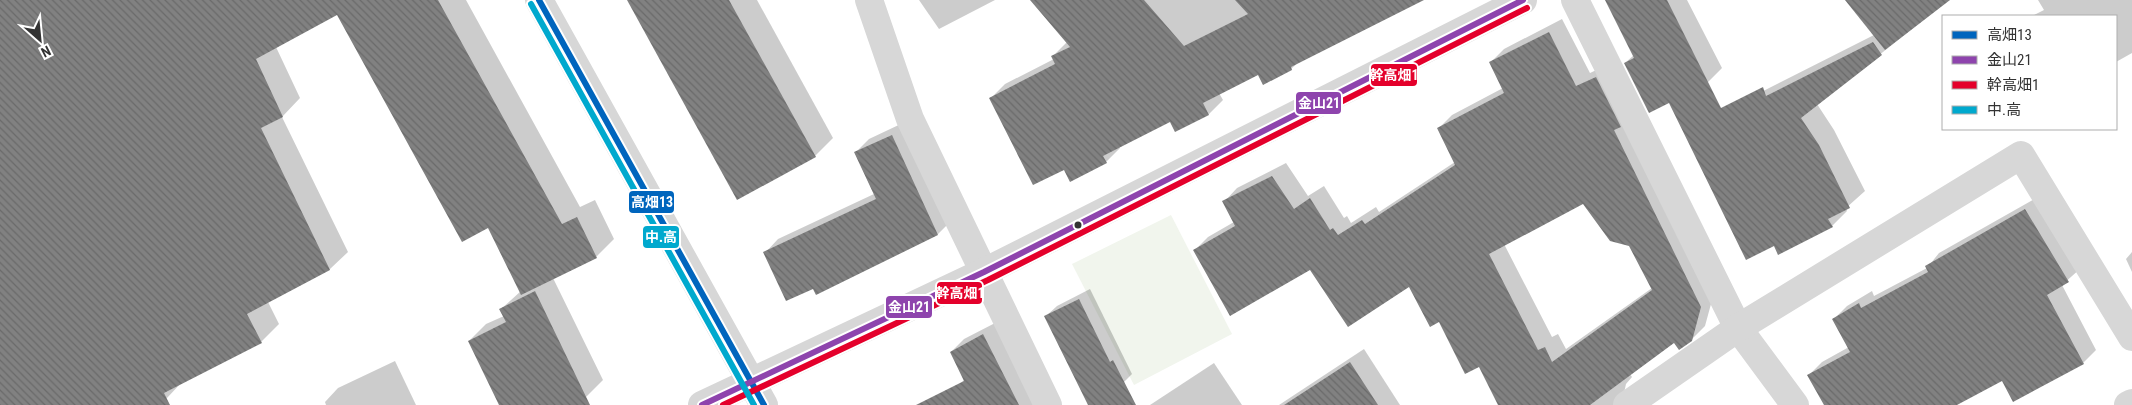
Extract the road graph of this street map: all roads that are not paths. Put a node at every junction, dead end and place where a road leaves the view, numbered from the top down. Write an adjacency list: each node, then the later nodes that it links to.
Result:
1 (539, 0): 8 (street)
2 (869, 0): 5 (street)
3 (1523, 0): 5 (street)
4 (1575, 0): 6 (street)
5 (984, 272): 8 (street); 12 (street)
6 (1738, 328): 7 (street); 13 (street); 14 (street)
7 (2132, 337)
8 (751, 382): 10 (street); 11 (street)
9 (2132, 403): 15 (street)
10 (702, 405)
11 (764, 405)
12 (1048, 405)
13 (1627, 405)
14 (1795, 405)
15 (2128, 405)

